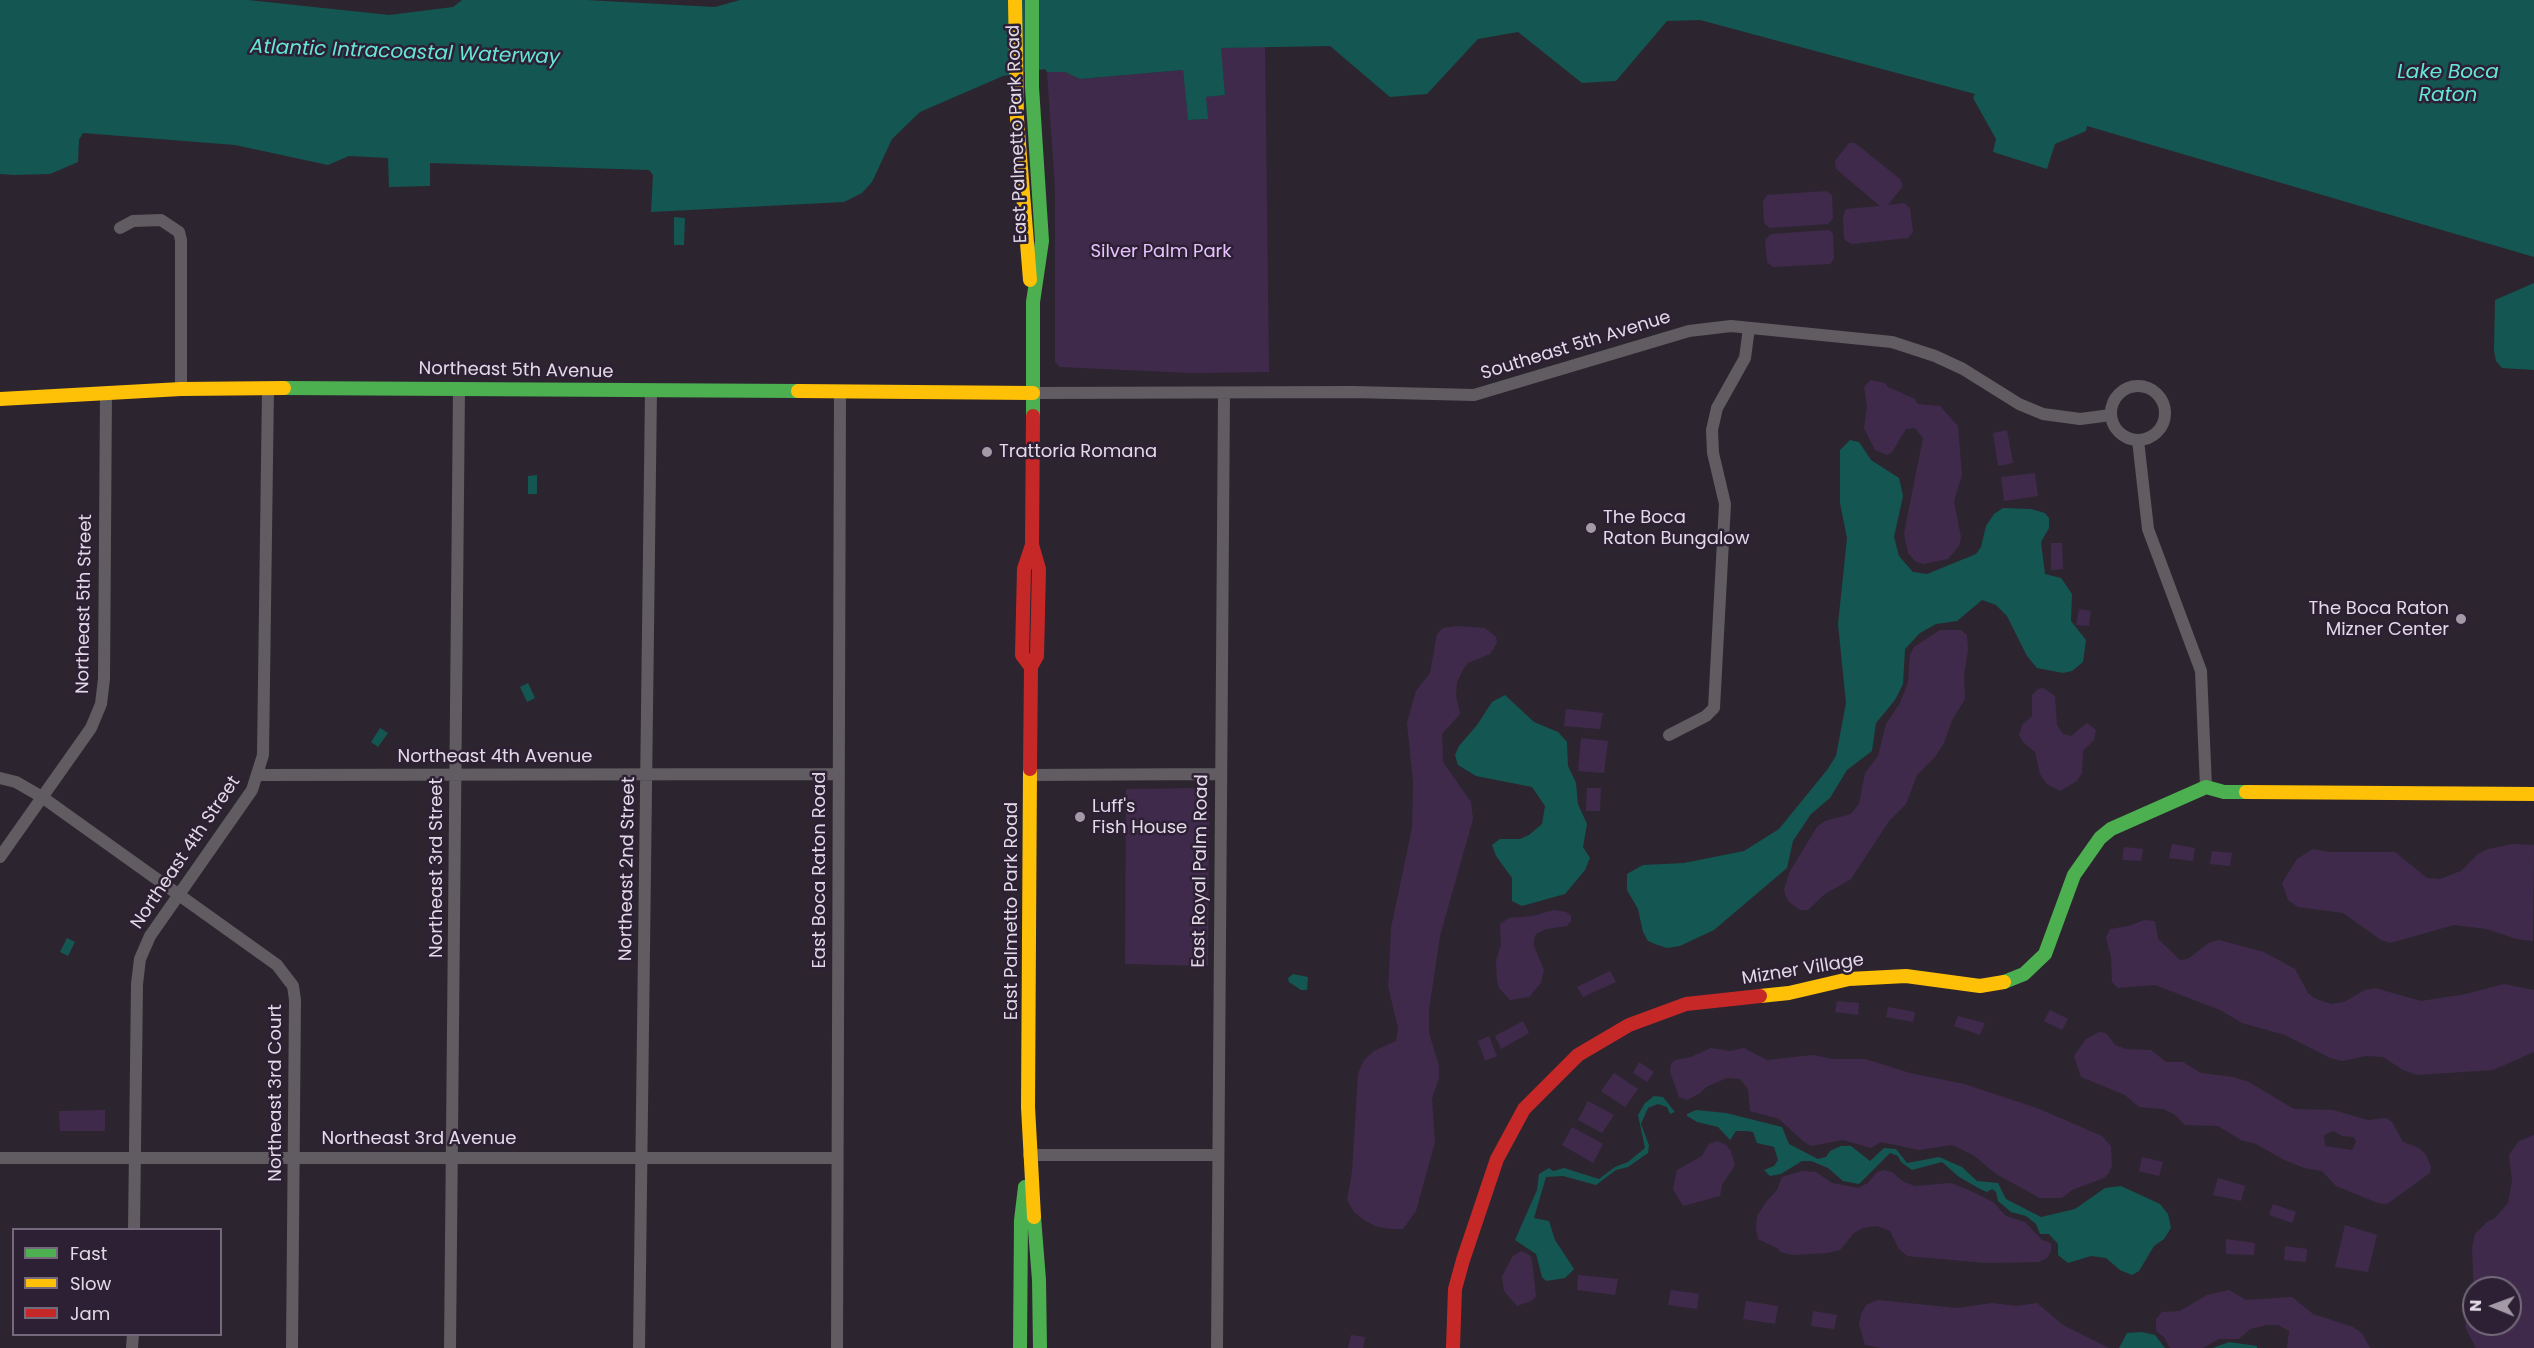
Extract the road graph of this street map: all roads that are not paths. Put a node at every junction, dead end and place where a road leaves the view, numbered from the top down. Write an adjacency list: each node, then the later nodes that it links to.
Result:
1 (1015, 0): 4 (street, East Palmetto Park Road)
2 (1032, 0): 4 (street, East Palmetto Park Road)
3 (120, 228): 8 (street)
4 (1033, 302): 12 (street, East Palmetto Park Road)
5 (1749, 328): 13 (street, Southeast 5th Avenue); 15 (street, Southeast 5th Avenue); 17 (street)
6 (268, 388): 7 (street, Northeast 5th Avenue); 8 (street, Northeast 5th Avenue); 20 (street, Northeast 4th Street)
7 (459, 388): 9 (street, Northeast 5th Avenue); 21 (street, Northeast 3rd Street)
8 (180, 389): 11 (street, Northeast 5th Avenue)
9 (651, 390): 10 (street, Northeast 5th Avenue); 22 (street, Northeast 2nd Street)
10 (840, 392): 12 (street, Northeast 5th Avenue); 18 (street, East Boca Raton Road)
11 (106, 393): 14 (street, Northeast 5th Avenue); 27 (street, Northeast 5th Street)
12 (1032, 393): 13 (street, Southeast 5th Avenue); 23 (street, East Palmetto Park Road)
13 (1224, 395): 19 (street, East Royal Palm Road)
14 (0, 399)
15 (2111, 416): 16 (street); 16 (street)
16 (2138, 440): 25 (street)
17 (1669, 735)
18 (839, 774): 22 (street, Northeast 4th Avenue); 37 (street, East Boca Raton Road)
19 (1220, 774): 23 (street); 31 (street, East Royal Palm Road)
20 (259, 775): 21 (street, Northeast 4th Avenue); 29 (street, Northeast 4th Street)
21 (456, 775): 22 (street, Northeast 4th Avenue); 33 (street, Northeast 3rd Street)
22 (648, 775): 36 (street, Northeast 2nd Street)
23 (1030, 775): 30 (street, East Palmetto Park Road)
24 (0, 778): 27 (street)
25 (2206, 787): 26 (street); 46 (street, Mizner Village)
26 (2534, 794)
27 (42, 797): 28 (street, Northeast 5th Street); 29 (street)
28 (0, 856)
29 (178, 895): 32 (street, Northeast 3rd Court); 35 (street, Northeast 4th Street)
30 (1029, 1155): 31 (street); 43 (street, East Palmetto Park Road); 44 (street, East Palmetto Park Road)
31 (1217, 1155): 45 (street, East Royal Palm Road)
32 (294, 1157): 33 (street, Northeast 3rd Avenue); 35 (street, Northeast 3rd Avenue); 39 (street, Northeast 3rd Court)
33 (453, 1157): 36 (street, Northeast 3rd Avenue); 40 (street, Northeast 3rd Street)
34 (0, 1158): 35 (street, Northeast 3rd Avenue)
35 (135, 1158): 38 (street, Northeast 4th Street)
36 (642, 1158): 37 (street, Northeast 3rd Avenue); 41 (street, Northeast 2nd Street)
37 (837, 1158): 42 (street, East Boca Raton Road)
38 (134, 1228)
39 (292, 1348)
40 (450, 1348)
41 (639, 1348)
42 (837, 1348)
43 (1020, 1348)
44 (1040, 1348)
45 (1217, 1348)
46 (1453, 1348)

